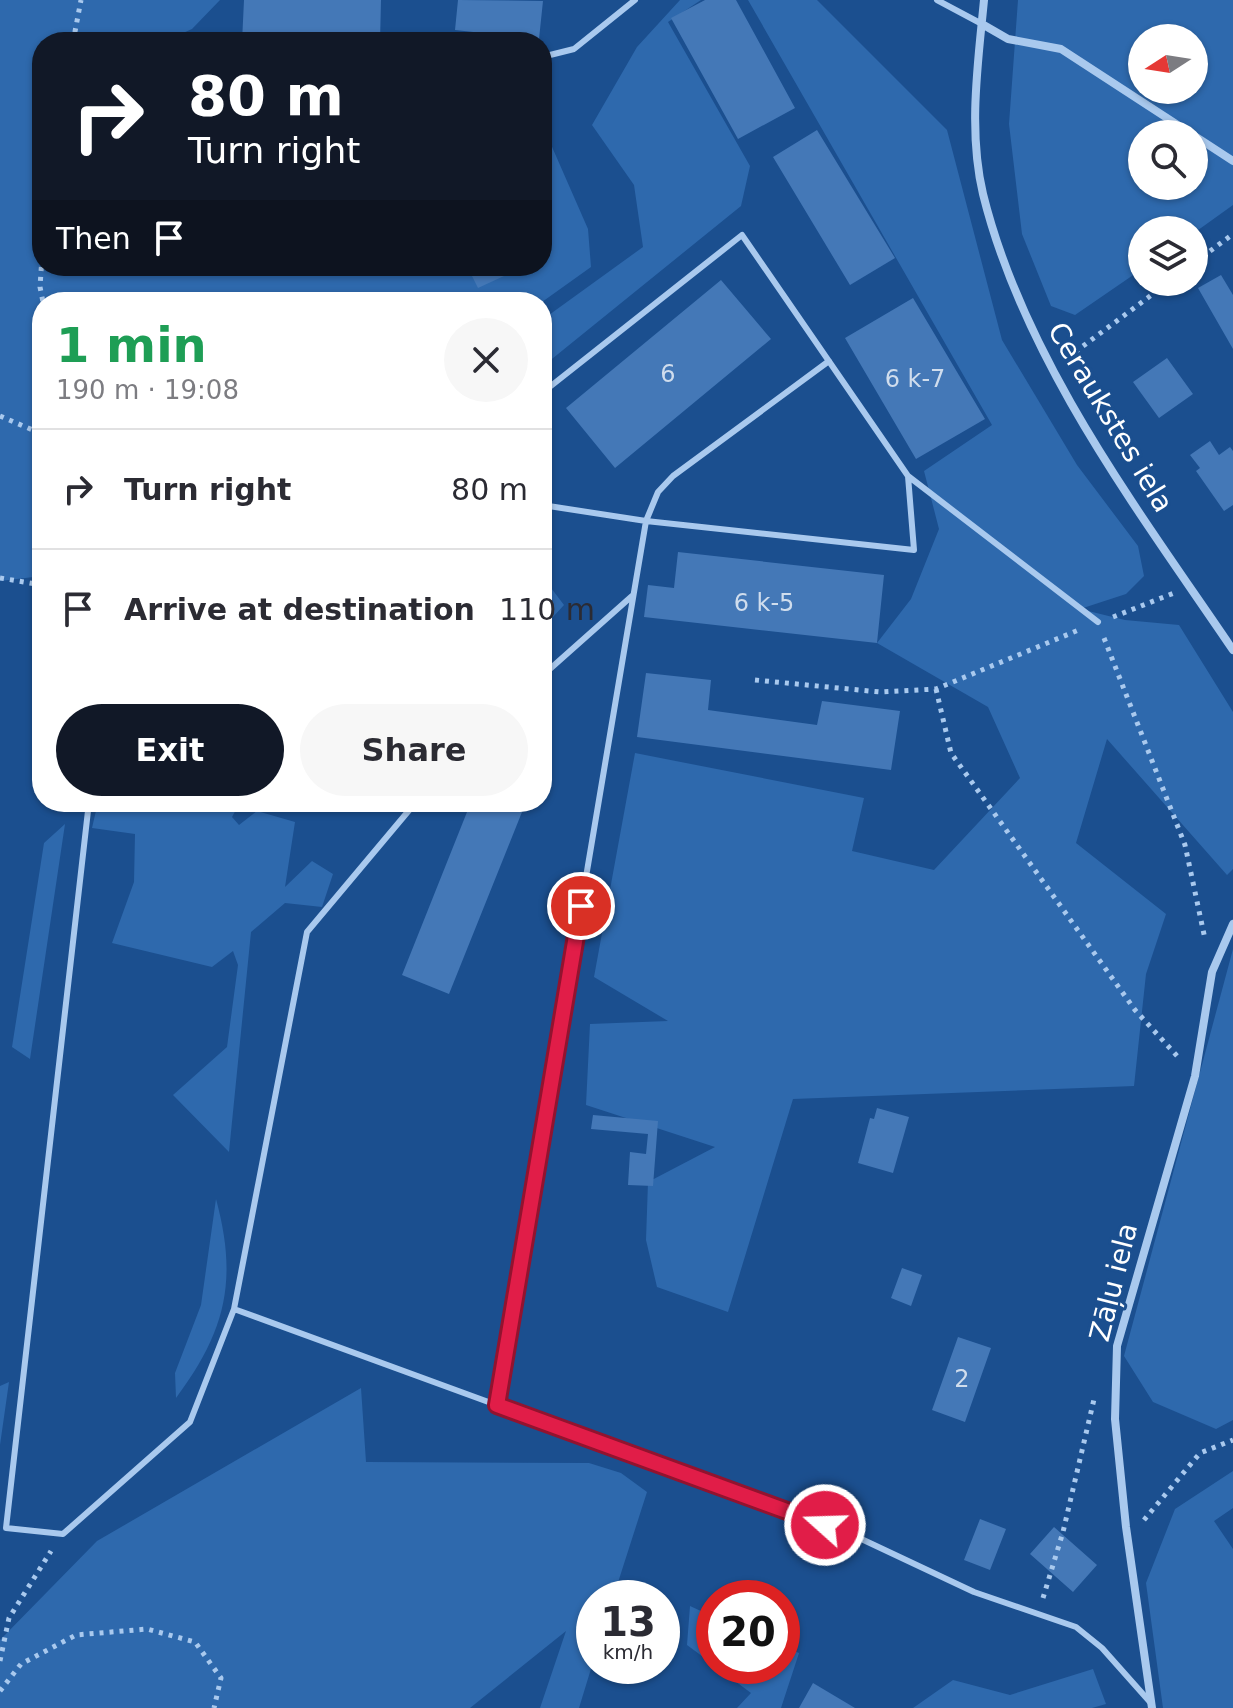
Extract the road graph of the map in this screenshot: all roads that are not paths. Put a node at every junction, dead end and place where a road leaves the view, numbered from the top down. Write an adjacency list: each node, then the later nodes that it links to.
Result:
1 (635, 0): 5 (lane)
2 (937, 0): 4 (lane)
3 (984, 0): 4 (street, Ceraukstes iela)
4 (982, 24): 6 (street); 14 (street, Ceraukstes iela)
5 (552, 54)
6 (1233, 161)
7 (829, 361): 8 (lane); 9 (lane); 11 (lane)
8 (552, 385)
9 (908, 476): 11 (lane); 13 (lane)
10 (552, 507): 11 (lane)
11 (646, 521): 12 (lane)
12 (633, 595): 15 (lane); 20 (lane)
13 (1098, 622)
14 (1233, 650)
15 (552, 667)
16 (88, 812): 19 (lane)
17 (408, 812): 19 (lane)
18 (1233, 924): 21 (street, Zāļu iela)
19 (234, 1309): 20 (lane)
20 (497, 1405): 21 (lane)
21 (1151, 1705)

